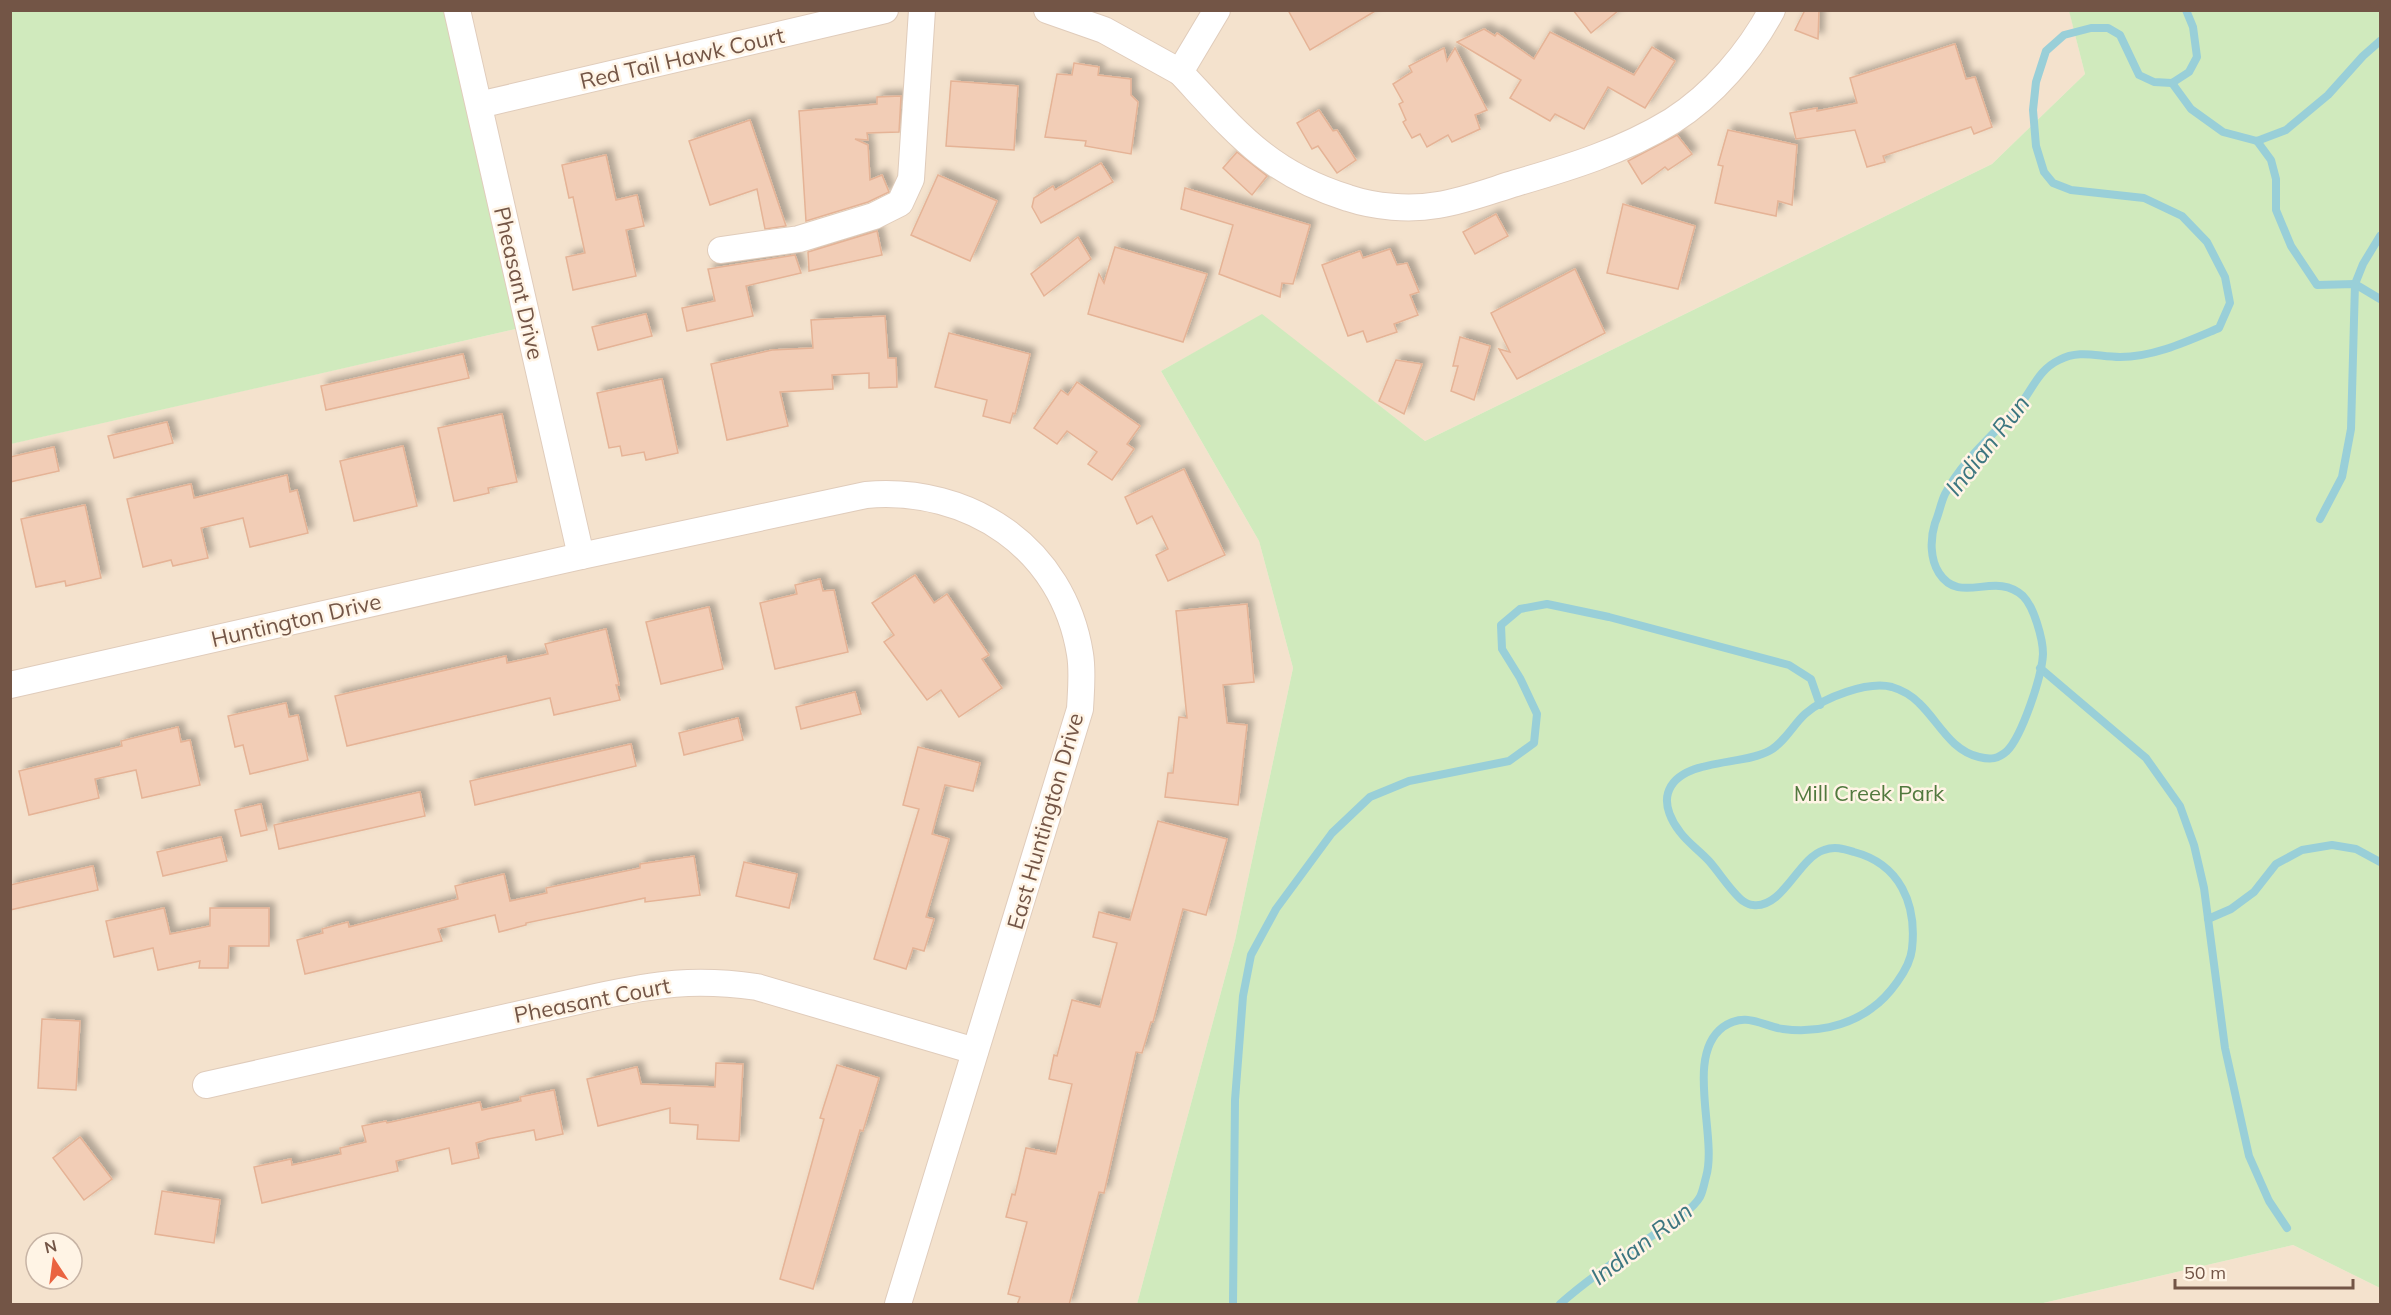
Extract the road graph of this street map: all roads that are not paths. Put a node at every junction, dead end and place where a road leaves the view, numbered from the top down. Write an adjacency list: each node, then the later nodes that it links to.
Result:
1 (457, 10): 8 (street, Pheasant Drive)
2 (885, 10): 8 (street, Red Tail Hawk Court)
3 (922, 10): 9 (street)
4 (1047, 10): 7 (street)
5 (1217, 10): 7 (street)
6 (1772, 10): 7 (street)
7 (1180, 72)
8 (479, 105): 10 (street, Pheasant Drive)
9 (721, 250)
10 (581, 556): 11 (street, Huntington Drive); 12 (street, East Huntington Drive)
11 (10, 685)
12 (975, 1051): 13 (street, Pheasant Court); 14 (street, East Huntington Drive)
13 (206, 1085)
14 (897, 1305)

